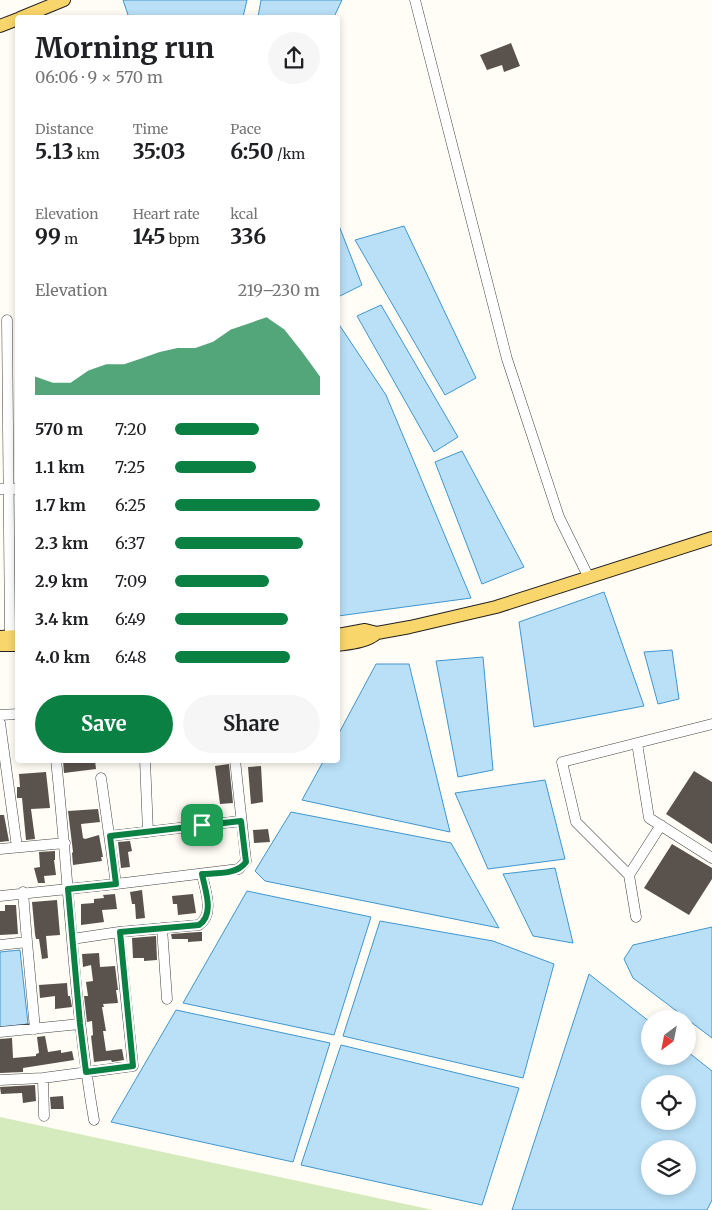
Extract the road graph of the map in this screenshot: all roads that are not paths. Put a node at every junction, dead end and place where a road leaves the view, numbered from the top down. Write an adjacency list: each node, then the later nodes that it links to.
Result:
1 (64, 0): 3 (main road)
2 (415, 0): 10 (street)
3 (26, 15)
4 (15, 20): 5 (main road)
5 (0, 26)
6 (7, 320): 7 (street)
7 (3, 369): 8 (street)
8 (9, 489): 13 (street)
9 (712, 538): 10 (main road)
10 (589, 578): 11 (main road)
11 (377, 632): 12 (main road); 14 (main road)
12 (340, 634)
13 (11, 638): 15 (main road)
14 (340, 644)
15 (0, 645)
16 (15, 714): 17 (street)
17 (0, 715)
18 (0, 722): 21 (street)
19 (712, 724): 20 (street)
20 (637, 743): 27 (street); 35 (street)
21 (2, 756): 31 (street)
22 (56, 763): 30 (street)
23 (145, 763): 28 (street)
24 (235, 763): 26 (street)
25 (101, 778): 29 (street)
26 (241, 821): 28 (street); 34 (street)
27 (660, 825): 33 (street); 35 (street)
28 (148, 832): 29 (street)
29 (110, 836): 36 (street)
30 (65, 843): 31 (street); 37 (street)
31 (17, 847): 32 (street)
32 (0, 848)
33 (712, 858)
34 (202, 874): 36 (street); 41 (street)
35 (629, 875): 40 (street)
36 (116, 884): 37 (street)
37 (68, 889): 38 (street); 43 (street)
38 (23, 892): 39 (street); 44 (street)
39 (0, 896)
40 (636, 917)
41 (162, 928): 42 (street); 46 (street)
42 (120, 932): 43 (street); 50 (street)
43 (72, 938): 47 (street)
44 (26, 942): 45 (street); 48 (street)
45 (0, 945)
46 (167, 999)
47 (80, 1024): 48 (street); 50 (street)
48 (35, 1029): 49 (street)
49 (0, 1032)
50 (86, 1072): 51 (street); 54 (street)
51 (43, 1078): 52 (street); 53 (street)
52 (0, 1080)
53 (44, 1116)
54 (94, 1120)

